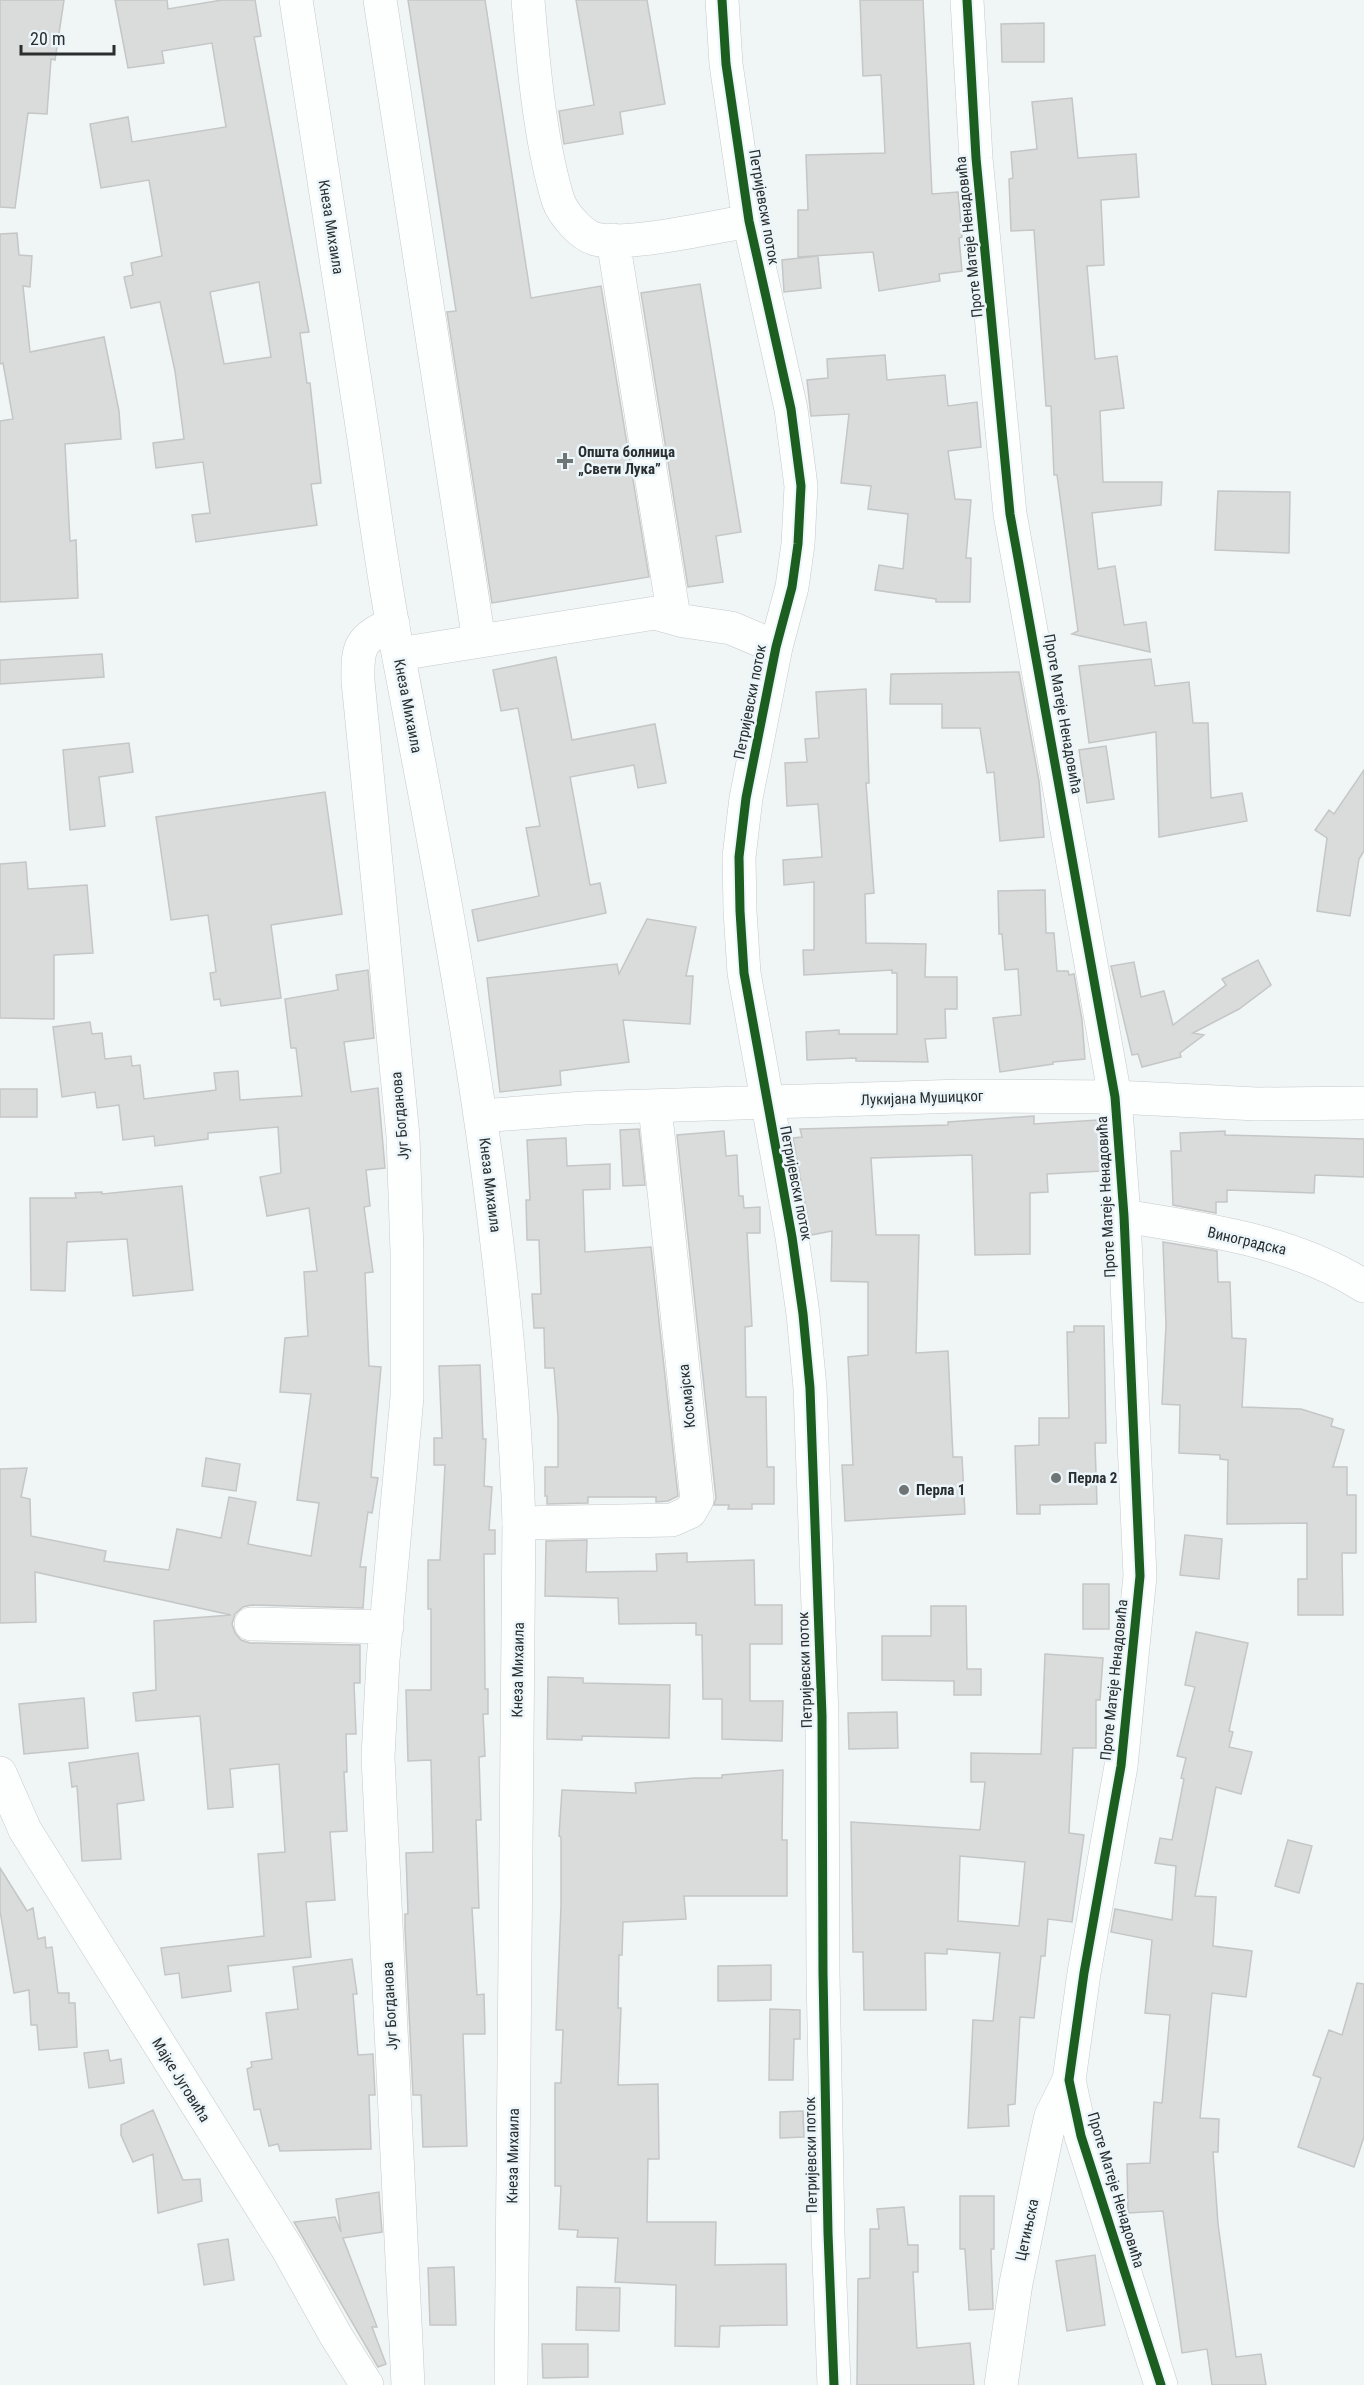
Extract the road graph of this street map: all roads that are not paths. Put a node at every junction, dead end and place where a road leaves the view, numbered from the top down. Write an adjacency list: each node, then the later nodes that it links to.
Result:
1 (296, 0): 9 (street, Кнеза Михаила)
2 (380, 0): 10 (street)
3 (528, 0): 7 (street)
4 (722, 0): 6 (street, Петријевски поток)
5 (967, 0): 12 (street, Проте Матеје Ненадовића)
6 (749, 221): 7 (street); 11 (street, Петријевски поток)
7 (613, 240): 8 (street)
8 (674, 616): 10 (street, Југ Богданова); 11 (street, Југ Богданова)
9 (396, 639): 10 (street, Југ Богданова); 16 (street, Кнеза Михаила); 21 (street, Југ Богданова)
10 (479, 641)
11 (776, 647): 14 (street, Петријевски поток)
12 (1115, 1097): 13 (street, Лукијана Мушицког); 14 (street, Лукијана Мушицког); 17 (street, Проте Матеје Ненадовића)
13 (1364, 1103)
14 (765, 1104): 15 (street, Лукијана Мушицког); 27 (street, Петријевски поток)
15 (655, 1107): 16 (street, Лукијана Мушицког); 19 (street, Космајска)
16 (481, 1116): 19 (street, Кнеза Михаила)
17 (1124, 1216): 18 (street, Виноградска); 23 (street, Проте Матеје Ненадовића)
18 (1364, 1286)
19 (519, 1523): 26 (street, Кнеза Михаила)
20 (251, 1624): 21 (street)
21 (387, 1627): 25 (street, Југ Богданова)
22 (0, 1773): 24 (street, Мајке Југовића)
23 (1069, 2080): 28 (street, Цетињска); 29 (street, Проте Матеје Ненадовића)
24 (367, 2385)
25 (408, 2385)
26 (512, 2385)
27 (834, 2385)
28 (1002, 2385)
29 (1161, 2385)

